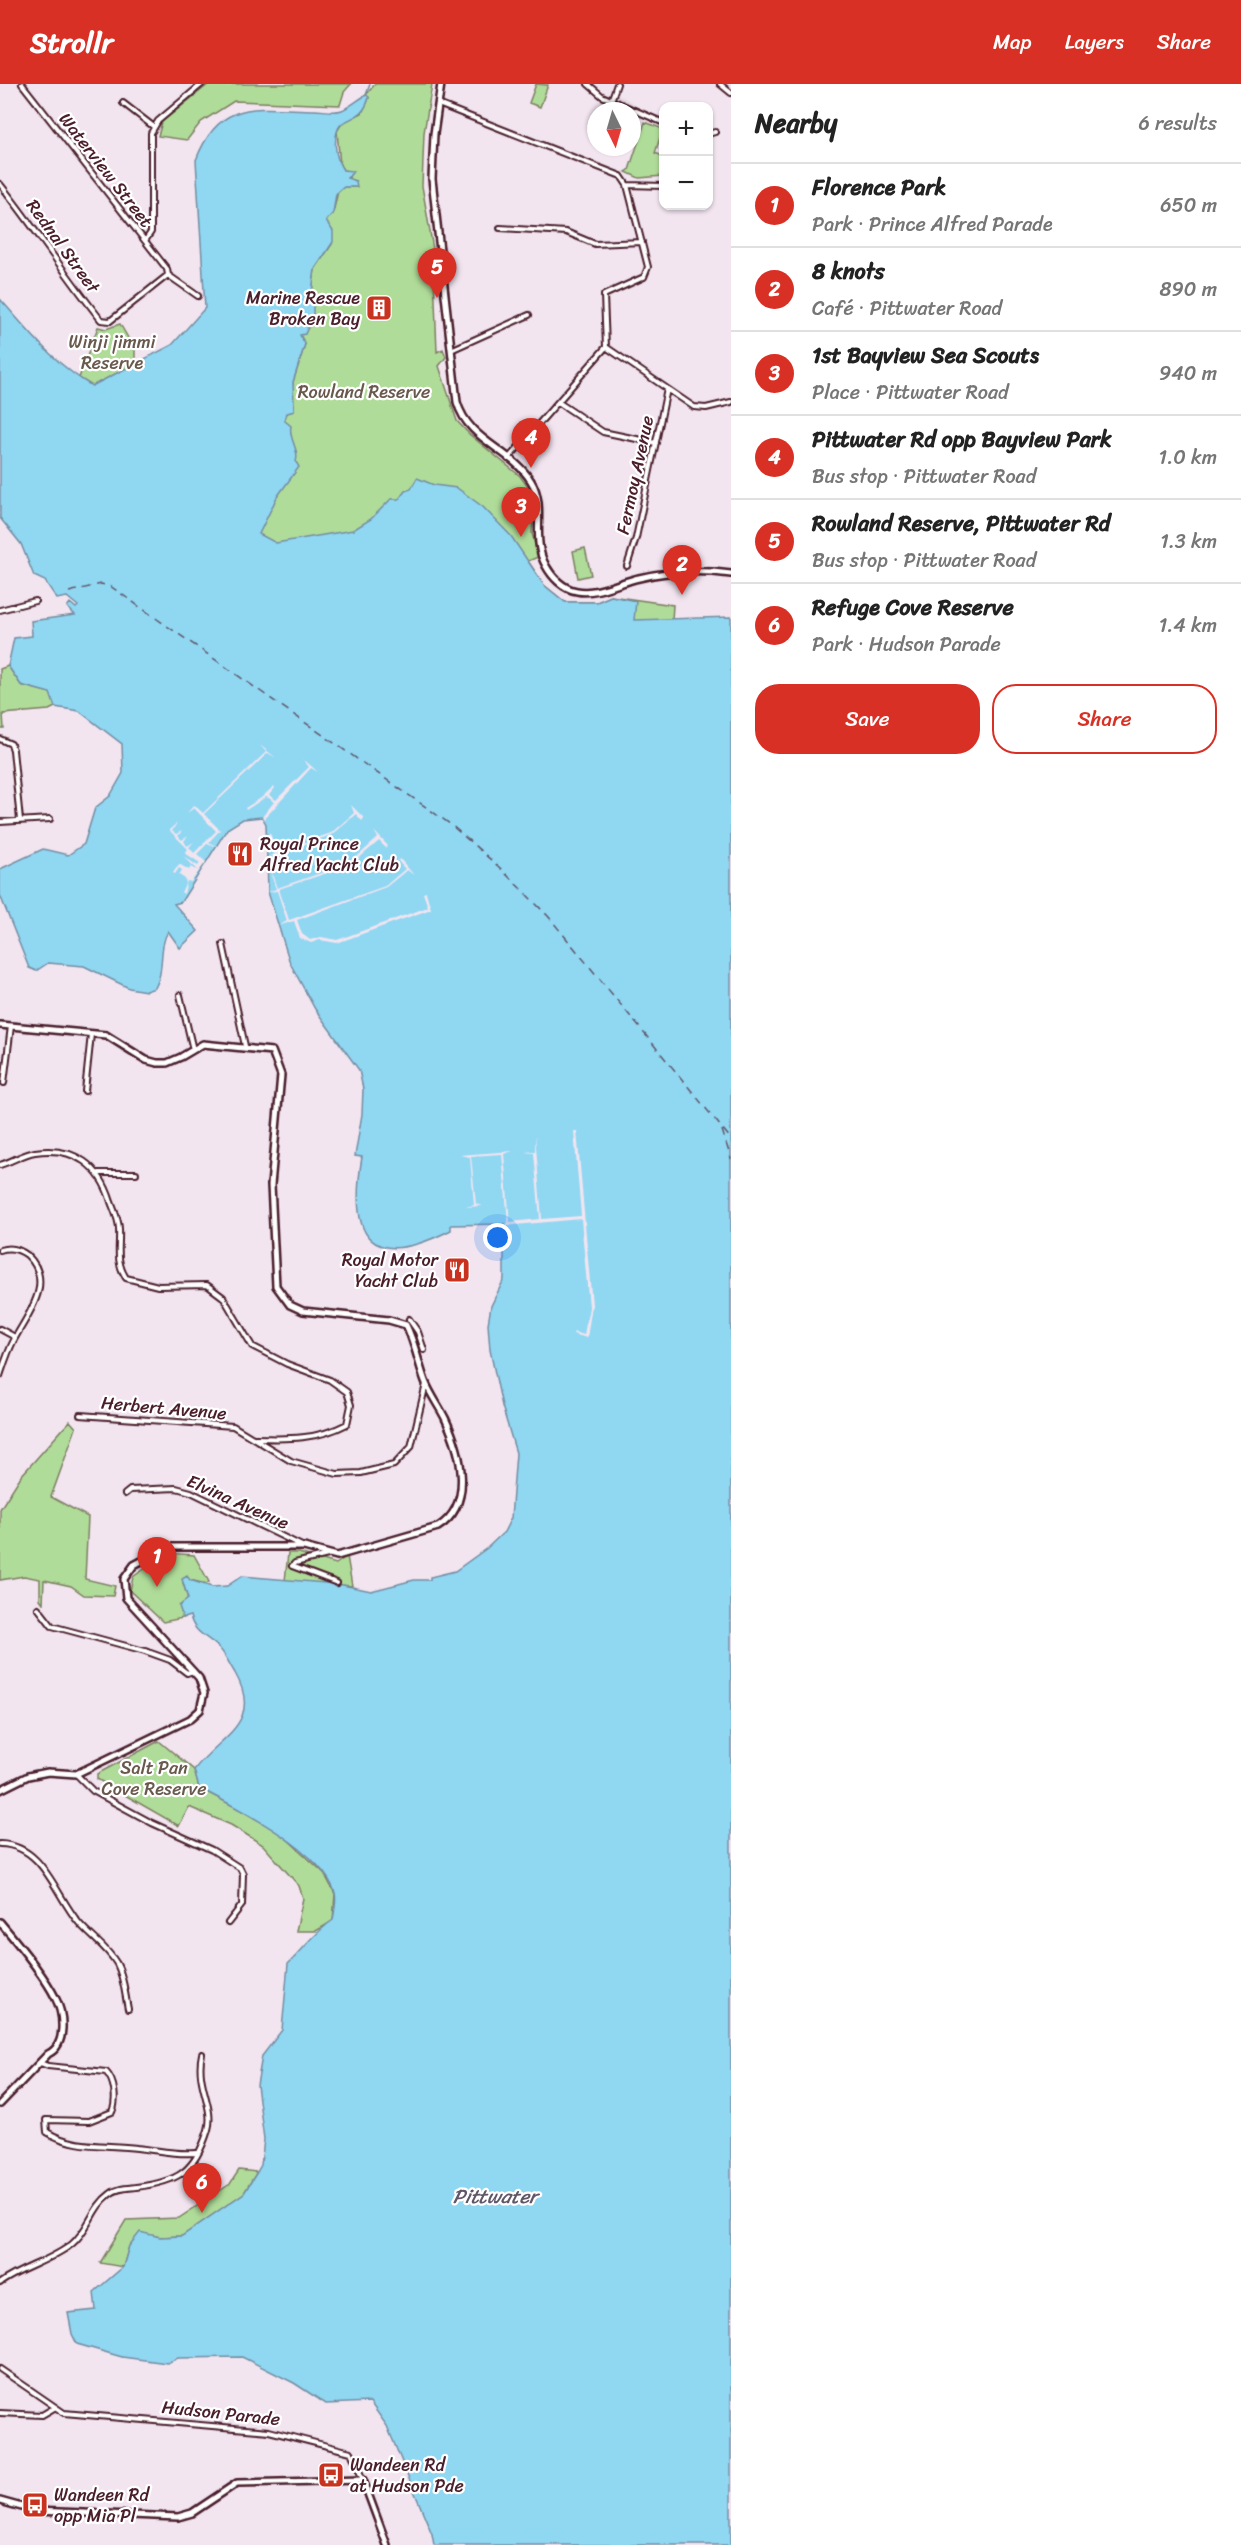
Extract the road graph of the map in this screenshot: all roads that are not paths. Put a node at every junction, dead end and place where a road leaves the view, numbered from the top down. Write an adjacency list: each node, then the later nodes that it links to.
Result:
1 (22, 84): 17 (street, Waterview Street)
2 (202, 84): 12 (street)
3 (441, 84): 10 (street)
4 (588, 84): 8 (street)
5 (617, 84): 8 (street)
6 (723, 85): 7 (street)
7 (731, 93)
8 (611, 101): 11 (street)
9 (123, 103): 12 (street)
10 (438, 104): 14 (street); 23 (street)
11 (659, 121)
12 (154, 127): 17 (street)
13 (0, 184): 19 (street, Rednal Street)
14 (627, 186): 15 (street); 18 (street)
15 (659, 186)
16 (500, 228): 18 (street)
17 (145, 241): 19 (street, Waterview Street)
18 (642, 242): 22 (street)
19 (168, 274): 20 (street, Waterview Street)
20 (198, 296)
21 (529, 315): 23 (street)
22 (606, 347): 24 (street); 25 (street)
23 (451, 350): 28 (street)
24 (668, 388): 26 (street); 27 (street, Fermoy Avenue)
25 (558, 402): 27 (street); 28 (street)
26 (731, 402)
27 (656, 443): 29 (street, Fermoy Avenue)
28 (508, 459): 30 (street)
29 (627, 566)
30 (731, 574)
31 (35, 601): 32 (street)
32 (0, 610)
33 (0, 739): 35 (street)
34 (50, 819): 35 (street)
35 (20, 820): 36 (street)
36 (0, 822)
37 (223, 944): 42 (street)
38 (180, 995): 43 (street)
39 (0, 1025): 40 (street)
40 (10, 1026): 41 (street); 44 (street)
41 (91, 1034): 43 (street); 45 (street)
42 (245, 1046): 43 (street); 55 (street)
43 (193, 1051)
44 (4, 1083)
45 (85, 1091)
46 (0, 1166): 47 (street)
47 (99, 1173): 48 (street); 57 (street)
48 (136, 1173)
49 (0, 1250): 52 (street)
50 (409, 1319): 53 (street)
51 (0, 1329): 52 (street)
52 (15, 1337): 54 (street)
53 (424, 1350)
54 (0, 1376)
55 (426, 1383): 57 (street, Herbert Avenue); 60 (street)
56 (80, 1415): 57 (street, Herbert Avenue)
57 (255, 1438)
58 (125, 1494): 59 (street, Elvina Avenue)
59 (304, 1547): 60 (street); 63 (street)
60 (328, 1555): 61 (street)
61 (336, 1582)
62 (38, 1608): 63 (street)
63 (194, 1670): 64 (street)
64 (76, 1774): 65 (street); 68 (street)
65 (0, 1790)
66 (0, 1844): 69 (street)
67 (0, 1922): 71 (street)
68 (228, 1923)
69 (129, 2009)
70 (202, 2054): 73 (street)
71 (40, 2063): 72 (street); 73 (street)
72 (0, 2104)
73 (197, 2152): 74 (street)
74 (0, 2283)
75 (0, 2368): 76 (street, Hudson Parade)
76 (54, 2408): 77 (street); 78 (street, Hudson Parade)
77 (0, 2414)
78 (363, 2480): 79 (street); 80 (street, Hudson Parade)
79 (0, 2501)
80 (387, 2545)

